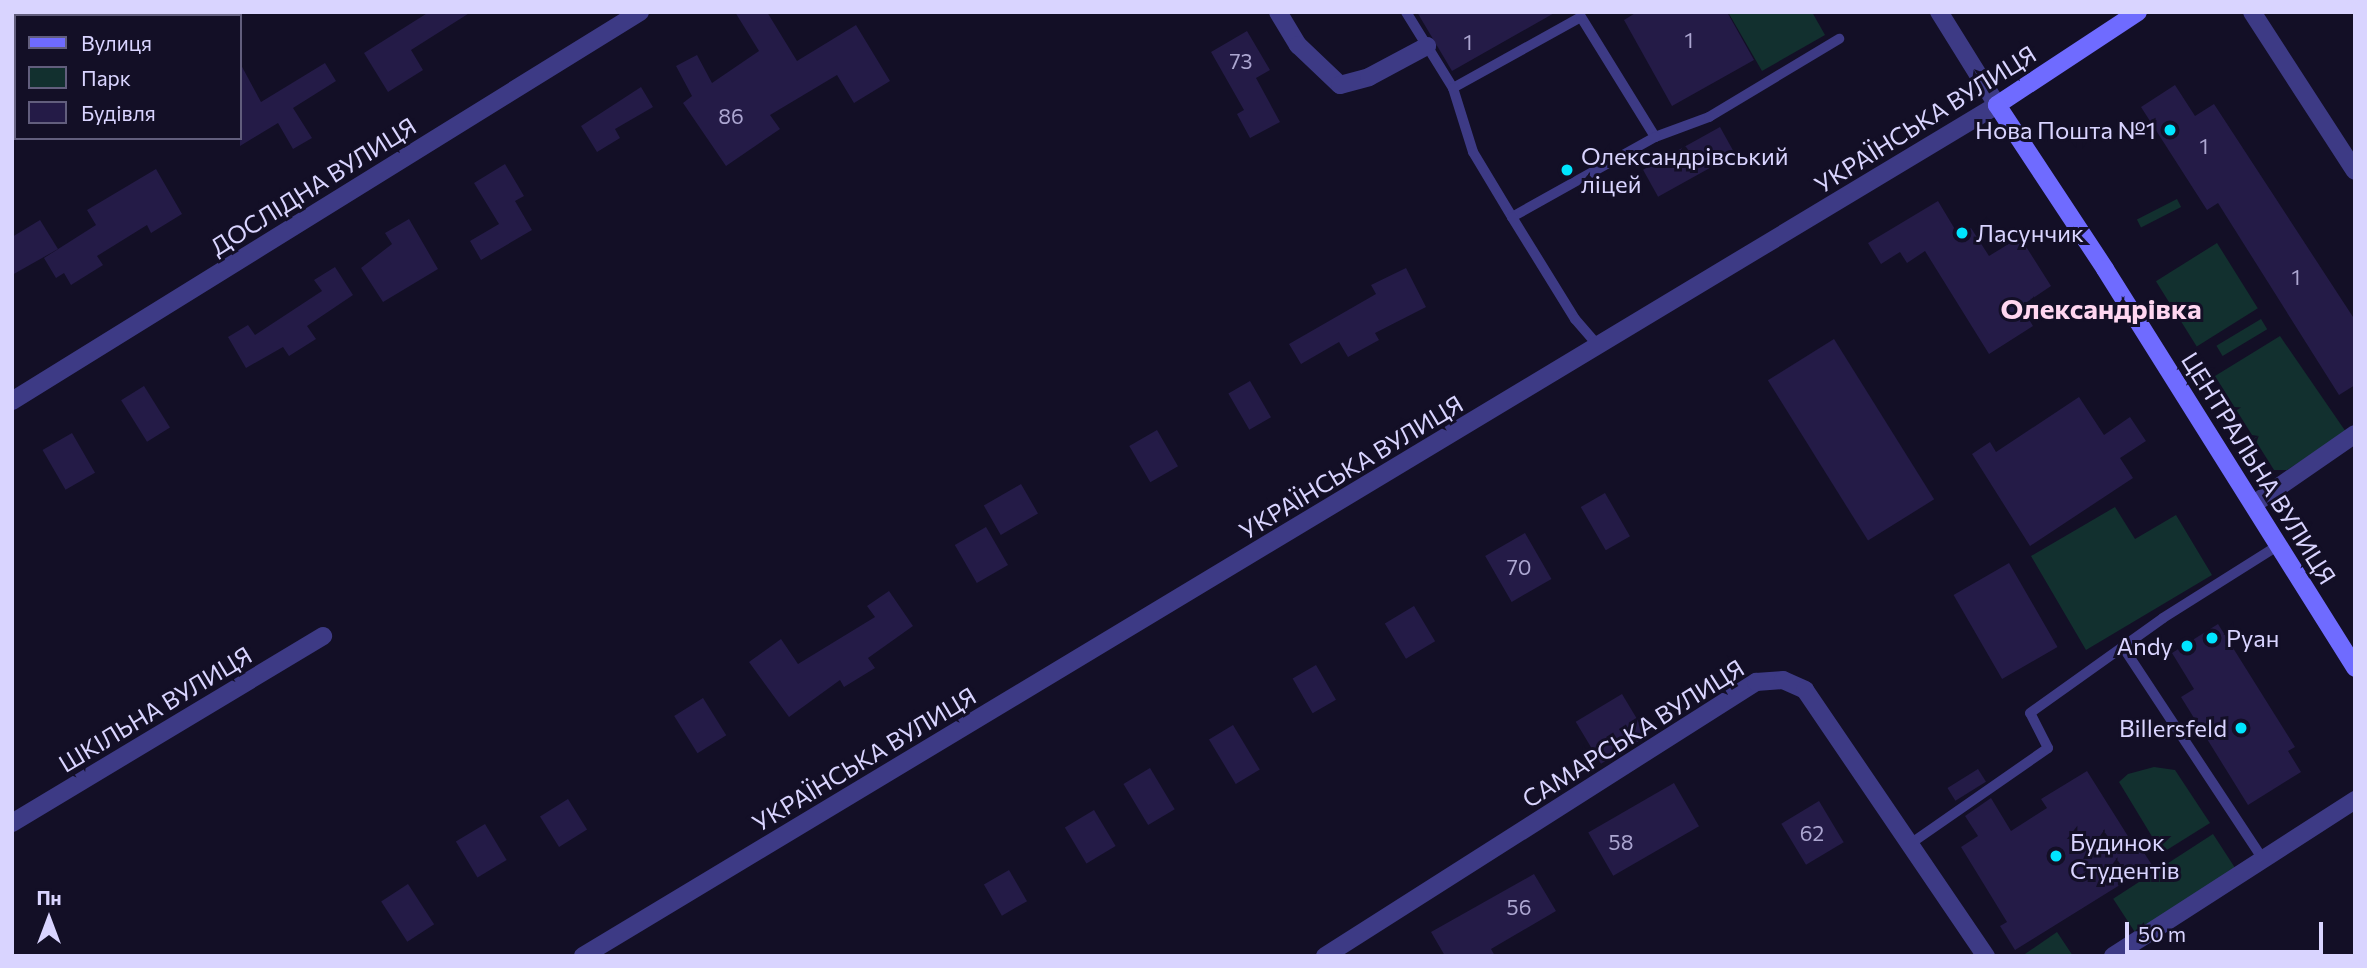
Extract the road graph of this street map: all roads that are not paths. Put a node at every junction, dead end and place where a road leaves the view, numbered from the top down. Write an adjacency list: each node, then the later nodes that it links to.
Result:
1 (640, 12): 15 (street, ДОСЛІДНА ВУЛИЦЯ)
2 (1278, 12): 8 (street)
3 (1406, 12): 8 (lane)
4 (1939, 12): 10 (street, ЦЕНТРАЛЬНА ВУЛИЦЯ)
5 (2138, 12): 10 (main road, УКРАЇНСЬКА ВУЛИЦЯ)
6 (2252, 12): 12 (street)
7 (1839, 39): 11 (lane)
8 (1427, 46): 9 (lane)
9 (1453, 88): 11 (lane); 13 (lane)
10 (1997, 105): 14 (street, УКРАЇНСЬКА ВУЛИЦЯ); 17 (main road, ЦЕНТРАЛЬНА ВУЛИЦЯ)
11 (1656, 136): 13 (lane)
12 (2355, 171)
13 (1512, 217): 14 (lane)
14 (1599, 347): 26 (street, УКРАЇНСЬКА ВУЛИЦЯ)
15 (12, 401)
16 (2355, 434): 17 (street)
17 (2254, 504): 18 (main road, ЦЕНТРАЛЬНА ВУЛИЦЯ)
18 (2279, 545): 20 (lane); 21 (main road, ЦЕНТРАЛЬНА ВУЛИЦЯ)
19 (323, 636): 23 (street, ШКІЛЬНА ВУЛИЦЯ)
20 (2123, 647): 24 (lane); 25 (lane)
21 (2355, 668)
22 (2355, 800): 25 (street)
23 (12, 823)
24 (1910, 844): 27 (street, САМАРСЬКА ВУЛИЦЯ); 28 (street, САМАРСЬКА ВУЛИЦЯ)
25 (2263, 859): 29 (street)
26 (583, 956)
27 (1325, 956)
28 (1986, 956)
29 (2113, 956)

